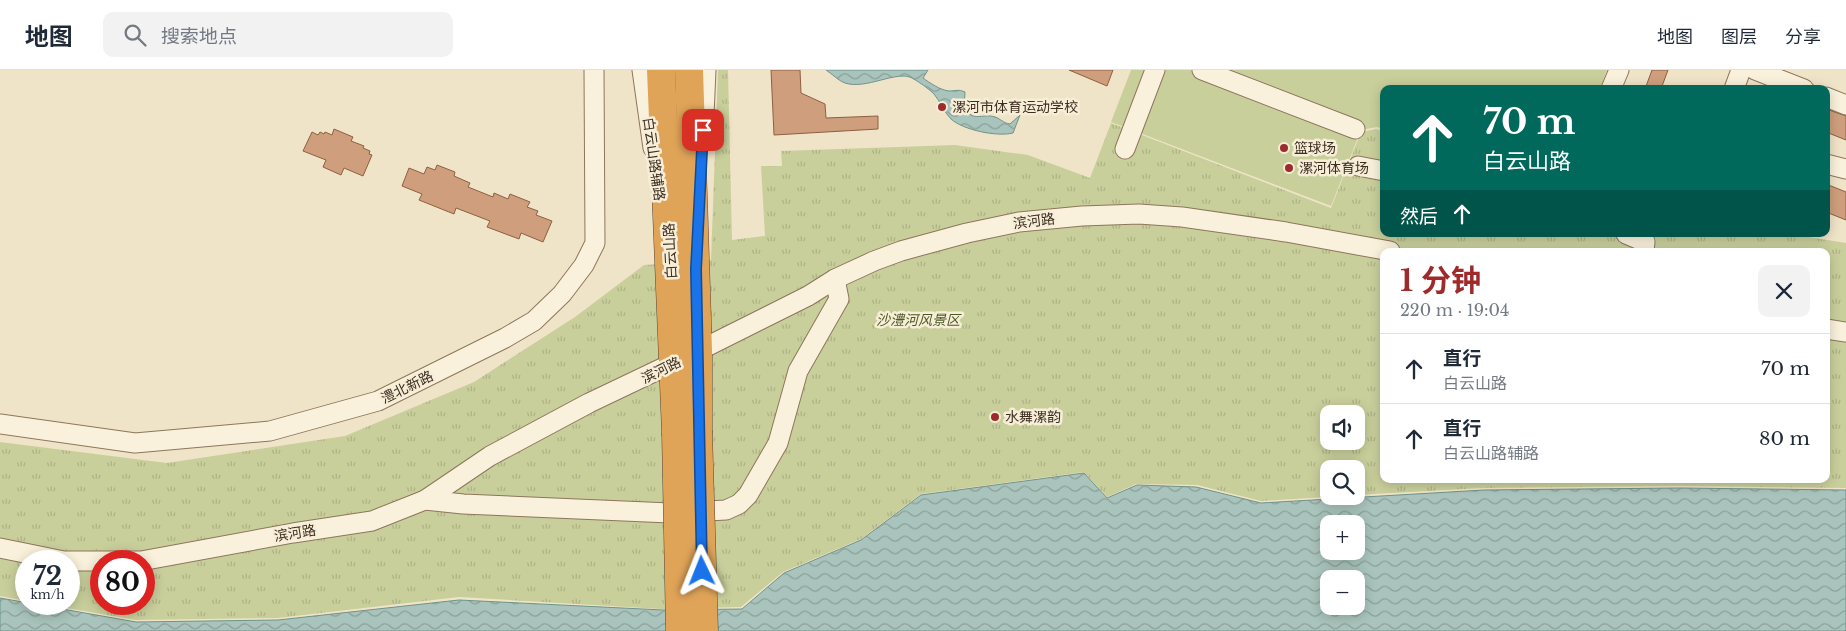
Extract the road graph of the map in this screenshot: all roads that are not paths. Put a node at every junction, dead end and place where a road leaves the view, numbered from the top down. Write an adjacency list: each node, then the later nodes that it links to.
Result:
1 (594, 70): 31 (street, 澧北新路)
2 (642, 70): 25 (street, 白云山路辅路)
3 (661, 70): 25 (highway, 白云山路)
4 (689, 70): 25 (highway, 白云山路)
5 (706, 70): 25 (street)
6 (1155, 70): 17 (street)
7 (1202, 70): 16 (street)
8 (1618, 70): 11 (street)
9 (1741, 70): 12 (street)
10 (1754, 70): 13 (street)
11 (1612, 85)
12 (1735, 85)
13 (1793, 85)
14 (1830, 99): 15 (street)
15 (1846, 105)
16 (1354, 129)
17 (1125, 149)
18 (1830, 165): 21 (street)
19 (1358, 166): 20 (street)
20 (1380, 170)
21 (1846, 170)
22 (1633, 237): 23 (street)
23 (1644, 248)
24 (1380, 249): 26 (street, 滨河路)
25 (683, 274): 29 (highway, 白云山路); 30 (highway, 白云山路)
26 (835, 280): 29 (street, 滨河路); 33 (street)
27 (1830, 330): 28 (street)
28 (1846, 332)
29 (698, 352): 30 (street, 滨河路); 32 (highway, 白云山路)
30 (674, 363): 32 (highway, 白云山路); 33 (street, 滨河路)
31 (0, 424)
32 (687, 432): 35 (highway, bridge); 36 (highway, bridge)
33 (425, 500): 34 (street, 滨河路)
34 (0, 548)
35 (680, 631)
36 (704, 631)

